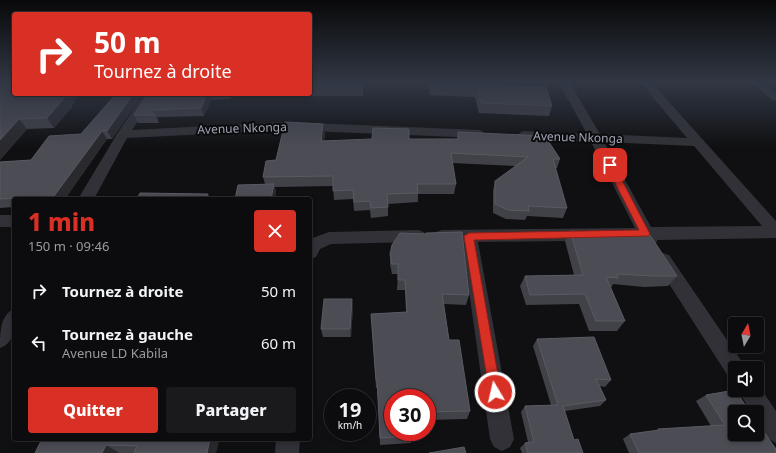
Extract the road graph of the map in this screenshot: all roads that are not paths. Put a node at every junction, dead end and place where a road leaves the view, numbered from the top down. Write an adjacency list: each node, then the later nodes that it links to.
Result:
1 (143, 104): 4 (street)
2 (576, 104): 7 (street)
3 (664, 104): 8 (street)
4 (123, 134): 5 (street, Avenue Nkonga); 9 (street)
5 (492, 134)
6 (507, 135): 7 (street, Avenue Nkonga)
7 (595, 137): 8 (street, Avenue Nkonga); 12 (street)
8 (697, 142): 12 (street)
9 (87, 197)
10 (0, 221): 11 (street)
11 (12, 221)
12 (645, 234): 13 (street); 17 (street)
13 (469, 236): 14 (street); 20 (street)
14 (312, 247)
15 (12, 320): 16 (street)
16 (0, 339)
17 (730, 361)
18 (754, 397): 19 (street)
19 (776, 431)
20 (502, 439)
21 (288, 441): 22 (street)
22 (287, 453)

